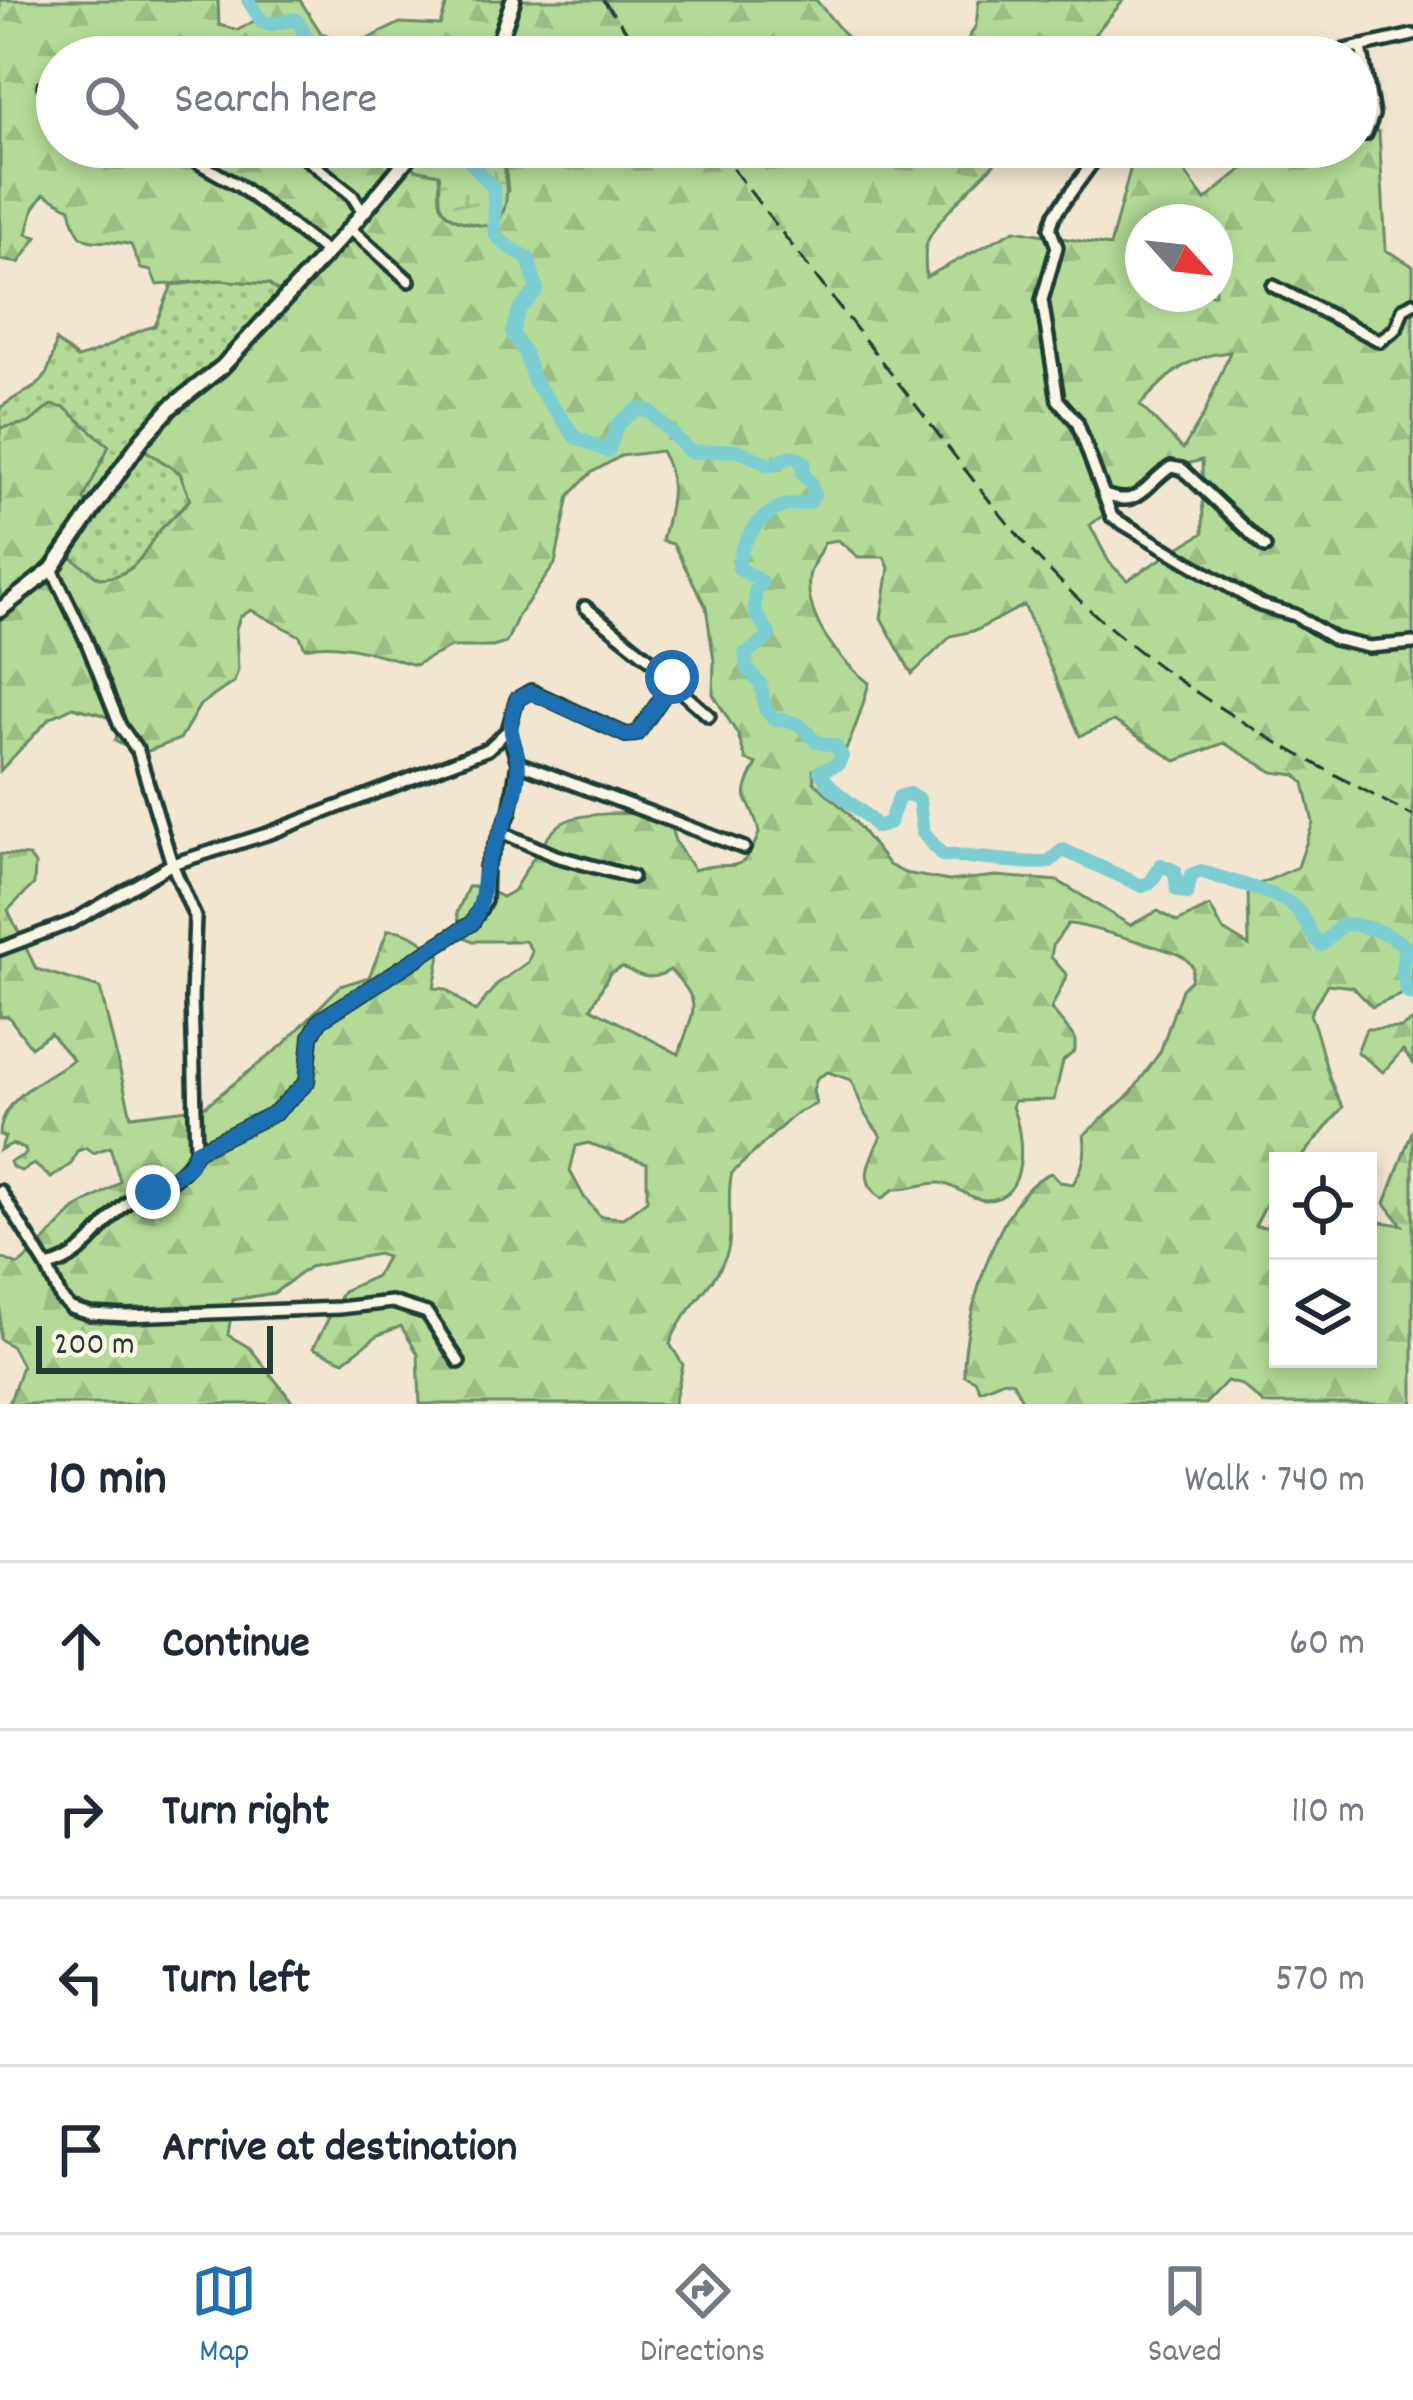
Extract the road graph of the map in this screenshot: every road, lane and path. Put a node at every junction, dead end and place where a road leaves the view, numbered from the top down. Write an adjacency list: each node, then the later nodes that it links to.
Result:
1 (513, 0): 3 (street)
2 (1413, 35): 4 (street)
3 (501, 36)
4 (1377, 43)
5 (208, 168): 11 (street)
6 (318, 168): 9 (street)
7 (400, 168): 9 (street)
8 (1089, 168): 15 (street)
9 (363, 213): 10 (street)
10 (350, 228): 11 (street); 12 (street)
11 (327, 253): 17 (street)
12 (409, 281)
13 (1273, 286): 14 (street)
14 (1413, 303)
15 (1103, 494): 16 (street); 20 (street)
16 (1264, 547)
17 (52, 569): 19 (street); 27 (street)
18 (585, 607): 21 (street)
19 (0, 610)
20 (1413, 643)
21 (672, 683): 22 (street); 23 (street)
22 (709, 716)
23 (508, 730): 24 (street); 27 (street)
24 (518, 763): 25 (street); 26 (street)
25 (501, 832): 28 (street); 30 (street)
26 (744, 848)
27 (172, 864): 29 (street); 30 (street)
28 (632, 878)
29 (0, 949)
30 (196, 1151): 32 (street)
31 (0, 1191): 32 (street)
32 (47, 1267): 33 (street)
33 (459, 1362)

